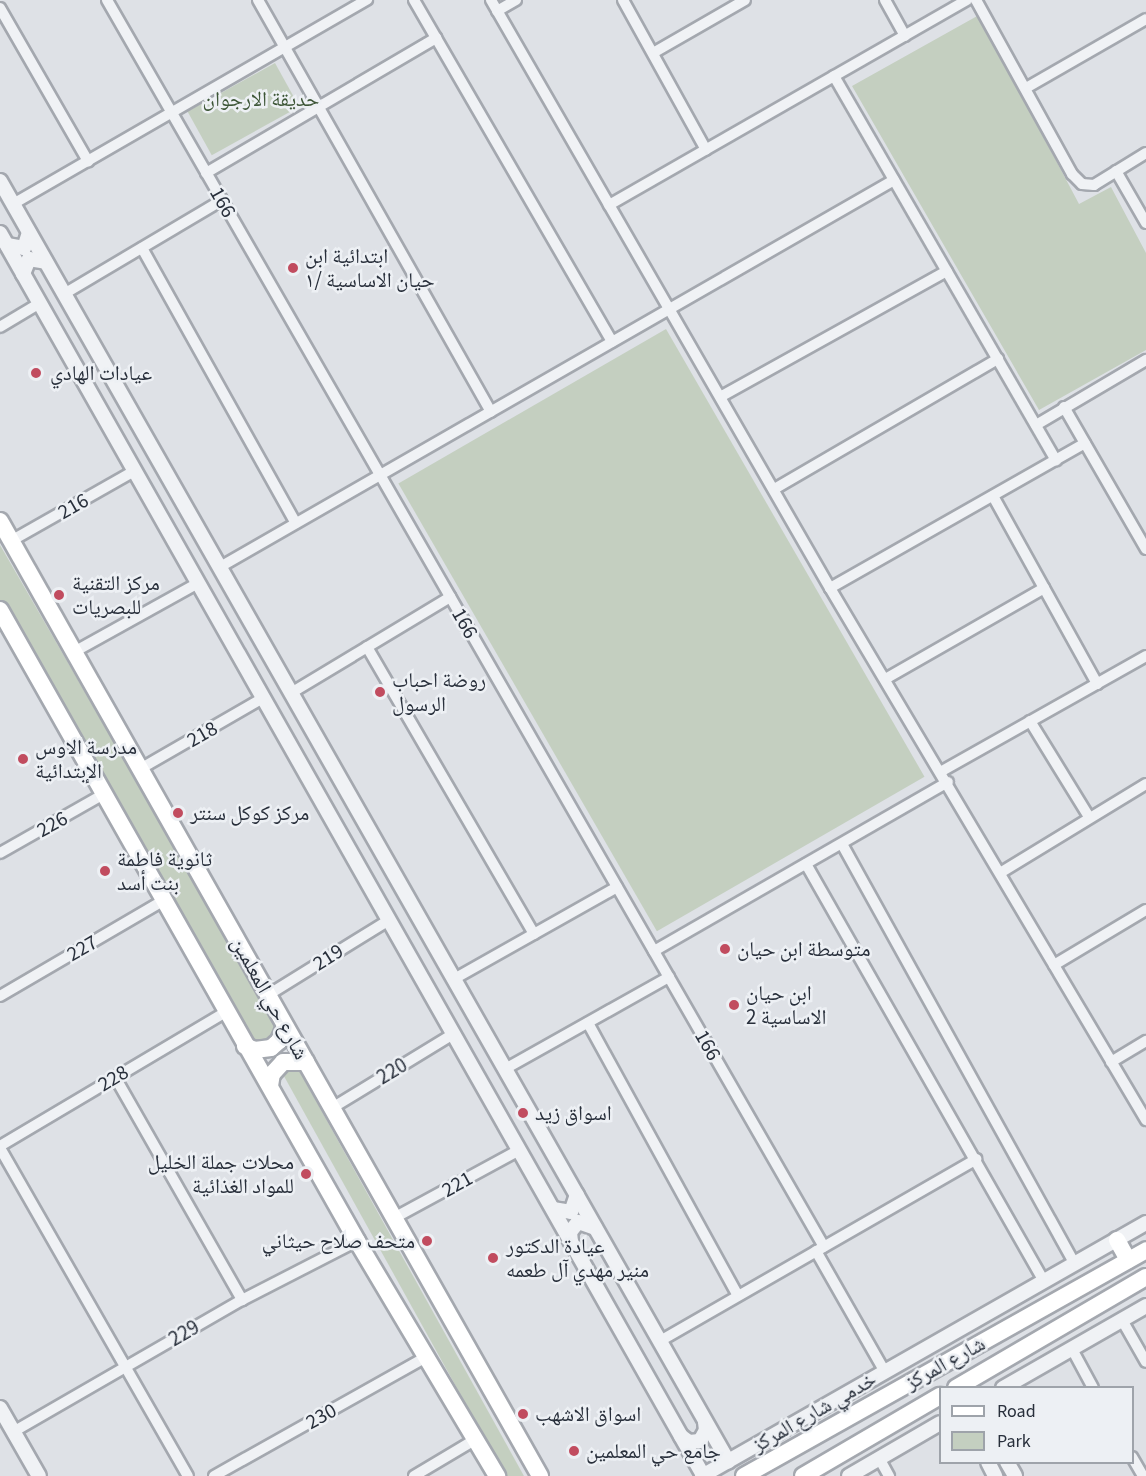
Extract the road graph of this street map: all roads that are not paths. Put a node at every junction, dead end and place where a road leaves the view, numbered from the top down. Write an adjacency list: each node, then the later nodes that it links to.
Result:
1 (107, 0): 22 (street, 166)
2 (258, 0): 17 (street)
3 (367, 0): 17 (street)
4 (414, 0): 16 (street)
5 (491, 0): 13 (street)
6 (516, 0): 13 (street)
7 (623, 0): 18 (street)
8 (745, 0): 18 (street)
9 (885, 0): 15 (street)
10 (968, 0): 15 (street)
11 (976, 0): 20 (street)
12 (0, 8): 25 (street)
13 (497, 11): 32 (street)
14 (1146, 19): 20 (street)
15 (905, 36): 19 (street)
16 (436, 38): 21 (street); 44 (street)
17 (285, 47): 21 (street); 22 (street)
18 (653, 53): 23 (street)
19 (834, 76): 23 (street); 28 (street)
20 (1026, 88): 26 (street)
21 (318, 107): 27 (street); 49 (street)
22 (172, 113): 25 (street); 27 (street, 166)
23 (706, 150): 32 (street)
24 (1146, 153): 26 (street)
25 (88, 161): 31 (street)
26 (1116, 171): 33 (street)
27 (206, 173): 30 (street, 166)
28 (894, 180): 38 (street); 42 (street)
29 (0, 181): 31 (street)
30 (222, 200): 36 (street); 54 (street, 166)
31 (13, 204): 34 (street)
32 (609, 205): 42 (street)
33 (1146, 223)
34 (29, 233): 35 (street); 37 (street)
35 (3, 239): 39 (street)
36 (141, 248): 40 (street); 58 (street)
37 (46, 262): 39 (street); 40 (street)
38 (947, 271): 45 (street); 47 (street)
39 (23, 274): 41 (street)
40 (64, 294): 61 (street)
41 (40, 303): 43 (street); 53 (street)
42 (671, 308): 44 (street); 47 (street)
43 (0, 327)
44 (612, 342): 49 (street)
45 (998, 359): 50 (street); 55 (street)
46 (1146, 360): 48 (street)
47 (722, 396): 55 (street)
48 (1064, 407): 50 (street); 51 (street)
49 (491, 412): 54 (street)
50 (1035, 425): 52 (street)
51 (1085, 443): 52 (street); 60 (street)
52 (1056, 460): 56 (street)
53 (134, 471): 59 (street, 216); 62 (street)
54 (380, 475): 58 (street); 65 (street, 166)
55 (776, 488): 63 (street)
56 (993, 496): 63 (street); 64 (street)
57 (0, 521): 59 (main road, شارع حي المعلمين)
58 (296, 523): 61 (street)
59 (11, 541): 72 (main road, شارع حي المعلمين)
60 (1146, 549)
61 (220, 567): 66 (street)
62 (198, 583): 68 (street); 72 (street)
63 (830, 588): 74 (street)
64 (1044, 588): 74 (street); 75 (street)
65 (450, 597): 71 (street); 89 (street, 166)
66 (240, 603): 68 (street); 69 (street)
67 (0, 610): 83 (main road, شارع حي المعلمين)
68 (218, 618): 70 (street)
69 (258, 635): 70 (street); 76 (street)
70 (234, 647): 77 (street)
71 (367, 647): 76 (street); 93 (street)
72 (74, 652): 79 (main road, شارع حي المعلمين)
73 (1146, 656): 75 (street)
74 (887, 678): 80 (street)
75 (1097, 684): 78 (street)
76 (291, 693): 97 (street)
77 (263, 698): 79 (street, 218); 92 (street)
78 (1030, 721): 80 (street); 84 (street)
79 (140, 769): 98 (main road, شارع حي المعلمين)
80 (942, 771): 81 (street)
81 (948, 782): 85 (street); 88 (street)
82 (1146, 784): 84 (street)
83 (104, 794): 86 (street, 226); 90 (main road, شارع حي المعلمين)
84 (1089, 817): 88 (street)
85 (842, 844): 87 (street); 127 (street)
86 (0, 853)
87 (806, 864): 94 (street); 115 (street)
88 (1000, 873): 95 (street)
89 (617, 887): 93 (street); 94 (street, 166)
90 (164, 900): 99 (street, 227); 100 (main road, شارع حي المعلمين)
91 (1146, 910): 95 (street)
92 (389, 920): 98 (street, 219); 103 (street)
93 (534, 934): 97 (street)
94 (654, 951): 96 (street, 166)
95 (1054, 965): 107 (street)
96 (669, 977): 101 (street); 124 (street, 166)
97 (454, 979): 108 (street)
98 (268, 995): 102 (main road, شارع حي المعلمين)
99 (0, 996)
100 (227, 1011): 105 (main road, شارع حي المعلمين); 109 (street, 228)
101 (588, 1023): 108 (street); 130 (street)
102 (285, 1026): 105 (main road); 106 (main road, شارع حي المعلمين)
103 (453, 1034): 111 (street, 220); 114 (street)
104 (1146, 1041): 107 (street)
105 (245, 1046): 110 (main road, شارع حي المعلمين)
106 (306, 1062): 110 (main road); 111 (main road, شارع حي المعلمين)
107 (1111, 1062): 112 (street)
108 (505, 1069): 116 (street)
109 (116, 1077): 113 (street, 228); 131 (street)
110 (270, 1086): 122 (main road, شارع حي المعلمين)
111 (332, 1108): 118 (main road, شارع حي المعلمين)
112 (1146, 1120)
113 (0, 1147): 138 (street)
114 (519, 1150): 117 (street); 118 (street, 221)
115 (976, 1159): 124 (street); 129 (street)
116 (577, 1195): 117 (street); 120 (street)
117 (553, 1209): 123 (street)
118 (394, 1218): 158 (main road, شارع حي المعلمين)
119 (1146, 1223): 121 (street, خدمي شارع المركز)
120 (596, 1228): 123 (street); 134 (street)
121 (1117, 1240): 126 (main road); 127 (street, خدمي شارع المركز)
122 (357, 1241): 131 (street, 229); 136 (main road, شارع حي المعلمين)
123 (571, 1242): 148 (street)
124 (820, 1249): 130 (street); 139 (street, 166)
125 (1146, 1250): 126 (main road, شارع المركز)
126 (1128, 1260): 160 (main road, شارع المركز)
127 (1075, 1264): 129 (street, خدمي شارع المركز)
128 (1146, 1277): 140 (main road, شارع المركز)
129 (1044, 1281): 139 (street, خدمي شارع المركز)
130 (738, 1296): 134 (street)
131 (242, 1300): 138 (street, 229)
132 (1146, 1306): 133 (street)
133 (1122, 1320): 135 (street); 137 (street)
134 (660, 1341): 145 (street)
135 (1072, 1348): 141 (street); 142 (street)
136 (428, 1356): 149 (main road, شارع حي المعلمين); 155 (street, 230)
137 (1146, 1362)
138 (125, 1367): 147 (street, 229); 154 (street)
139 (885, 1372): 152 (street, خدمي شارع المركز)
140 (959, 1386)
141 (1007, 1386)
142 (1093, 1386)
143 (939, 1397): 161 (main road, شارع المركز)
144 (0, 1408): 147 (street)
145 (704, 1420): 148 (street); 152 (street)
146 (939, 1425): 150 (street)
147 (13, 1432): 153 (street)
148 (681, 1436): 159 (street)
149 (476, 1439): 156 (street); 157 (main road, شارع حي المعلمين)
150 (879, 1458): 162 (street); 163 (street)
151 (1134, 1460): 164 (street)
152 (728, 1461): 159 (street, خدمي شارع المركز)
153 (39, 1476)
154 (188, 1476)
155 (214, 1476)
156 (414, 1476)
157 (497, 1476)
158 (540, 1476)
159 (703, 1476)
160 (744, 1476)
161 (803, 1476)
162 (849, 1476)
163 (889, 1476)
164 (1143, 1476)

